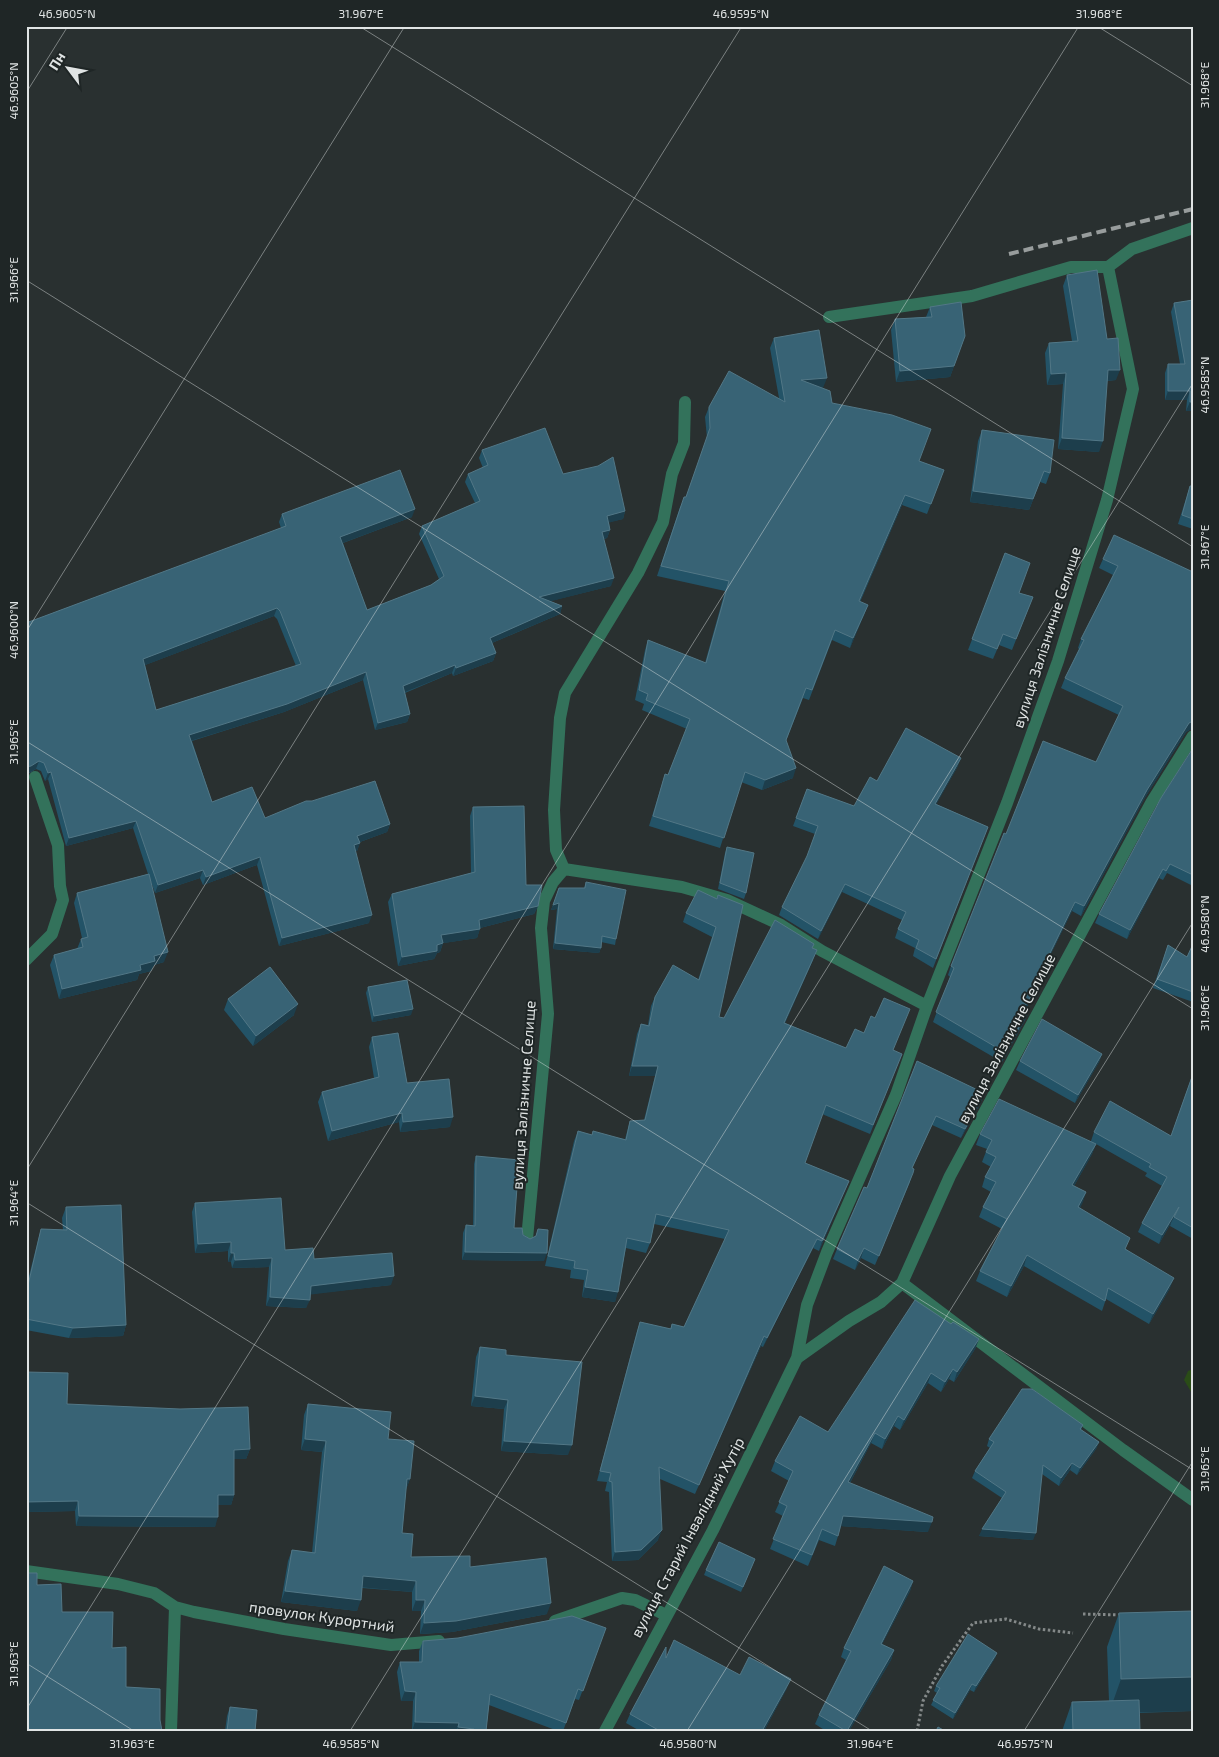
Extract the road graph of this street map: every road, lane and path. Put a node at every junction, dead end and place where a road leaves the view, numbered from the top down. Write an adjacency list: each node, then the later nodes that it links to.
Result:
1 (1193, 228): 2 (street)
2 (1108, 267): 3 (street); 9 (street, вулиця Залізничне Селище)
3 (829, 316)
4 (685, 402): 7 (street)
5 (1193, 736): 11 (street, вулиця Залізничне Селище)
6 (35, 778): 8 (street)
7 (564, 869): 9 (street); 10 (street, вулиця Залізничне Селище)
8 (26, 960)
9 (927, 1006): 12 (street, вулиця Залізничне Селище)
10 (527, 1239)
11 (902, 1283): 12 (street, вулиця Залізничне Селище); 13 (street)
12 (797, 1358): 18 (street, вулиця Старий Інвалідний Хутір)
13 (1193, 1500)
14 (26, 1572): 15 (street, провулок Курортний)
15 (175, 1606): 21 (street, провулок Курортний); 22 (street)
16 (1083, 1614): 17 (path)
17 (1123, 1614)
18 (666, 1615): 19 (street); 23 (street, вулиця Старий Інвалідний Хутір)
19 (538, 1624)
20 (1073, 1633): 24 (path)
21 (454, 1640)
22 (171, 1731)
23 (605, 1731)
24 (917, 1731)

